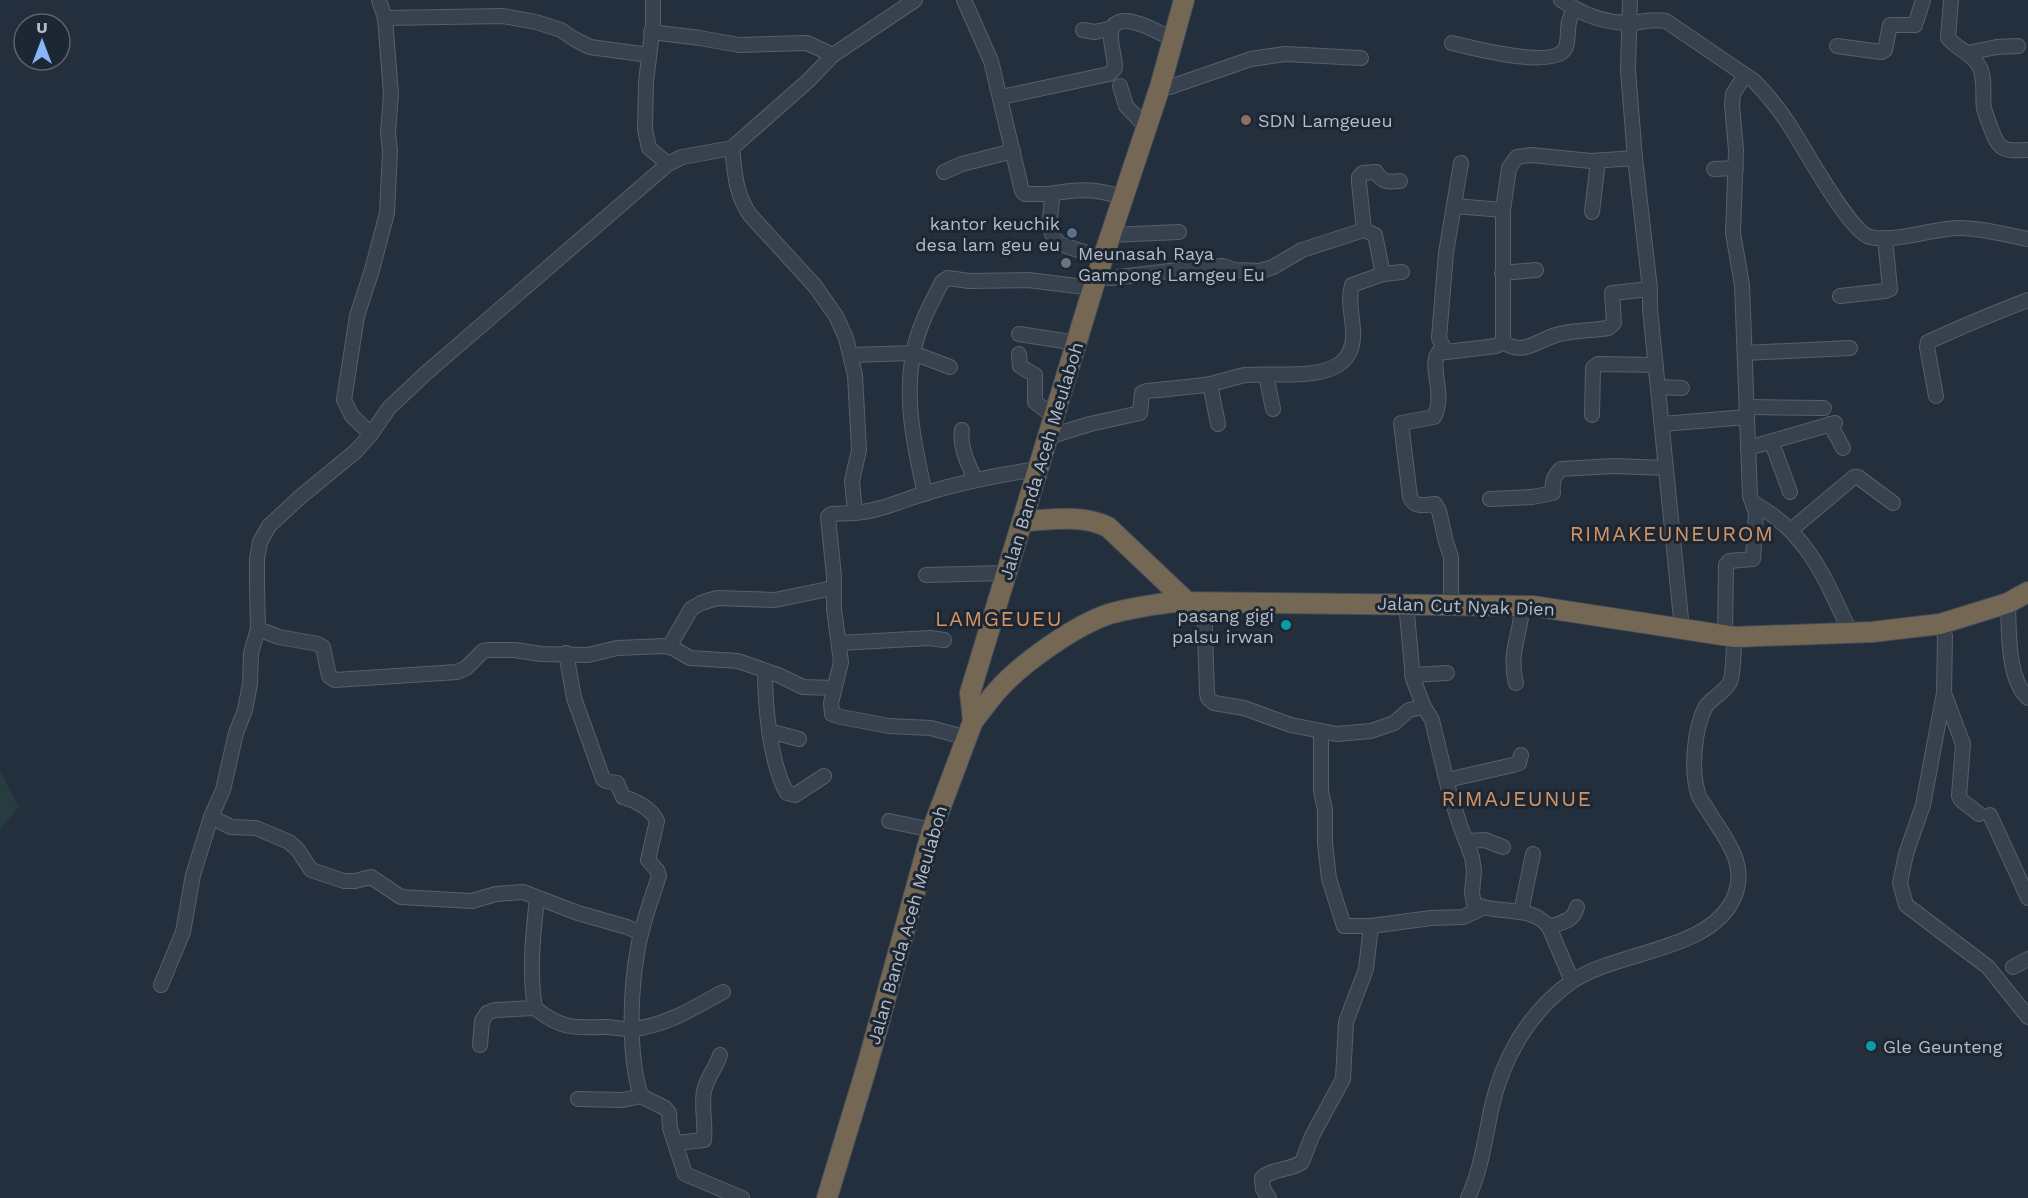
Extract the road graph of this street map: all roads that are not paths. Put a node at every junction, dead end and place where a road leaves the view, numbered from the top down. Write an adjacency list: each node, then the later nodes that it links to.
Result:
1 (379, 0): 11 (street)
2 (653, 0): 14 (street)
3 (915, 0): 21 (street)
4 (964, 0): 26 (street)
5 (1184, 0): 15 (highway, Jalan Banda Aceh Meulaboh)
6 (1561, 0): 9 (street)
7 (1923, 0): 17 (street)
8 (1951, 0): 19 (street)
9 (1574, 9): 10 (street); 16 (street)
10 (1629, 13): 23 (street); 31 (street)
11 (386, 18): 20 (street); 82 (street)
12 (1113, 28): 13 (street); 15 (street); 26 (street)
13 (1083, 30)
14 (651, 32): 20 (street); 21 (street)
15 (1172, 39): 25 (highway, Jalan Banda Aceh Meulaboh)
16 (1452, 44)
17 (1837, 46)
18 (2018, 46): 19 (street)
19 (1967, 53): 29 (street)
20 (649, 55): 33 (street)
21 (833, 55): 28 (street)
22 (1361, 58): 25 (street)
23 (1745, 75): 35 (street); 47 (street)
24 (1120, 86): 27 (street)
25 (1160, 87): 27 (highway, Jalan Banda Aceh Meulaboh)
26 (1001, 97): 30 (street)
27 (1146, 128): 40 (highway, Jalan Banda Aceh Meulaboh)
28 (732, 148): 33 (street); 66 (street)
29 (2028, 150)
30 (1013, 151): 37 (street); 39 (street)
31 (1635, 158): 32 (street); 55 (street)
32 (1598, 161): 42 (street); 43 (street)
33 (668, 164): 82 (street)
34 (1461, 164): 41 (street)
35 (1736, 168): 36 (street); 64 (street)
36 (1714, 169)
37 (944, 172)
38 (1401, 181): 44 (street)
39 (1049, 194): 40 (street); 49 (street)
40 (1122, 197): 46 (highway, Jalan Banda Aceh Meulaboh)
41 (1454, 206): 42 (street); 62 (street)
42 (1503, 210): 52 (street)
43 (1592, 212)
44 (1364, 230): 53 (street); 54 (street)
45 (1179, 232): 46 (street)
46 (1110, 235): 49 (highway, Jalan Banda Aceh Meulaboh)
47 (1885, 238): 48 (street); 56 (street)
48 (2028, 239)
49 (1103, 258): 54 (highway, Jalan Banda Aceh Meulaboh)
50 (1536, 270): 52 (street)
51 (1402, 272): 53 (street)
52 (1502, 273): 59 (street)
53 (1383, 274): 69 (street)
54 (1095, 282): 60 (highway, Jalan Banda Aceh Meulaboh); 63 (street)
55 (1650, 289): 59 (street); 67 (street)
56 (1840, 296)
57 (2028, 300): 73 (street)
58 (1019, 334): 60 (street)
59 (1503, 342): 62 (street)
60 (1077, 343): 78 (highway, Jalan Banda Aceh Meulaboh)
61 (1850, 348): 64 (street)
62 (1445, 351): 105 (street)
63 (913, 353): 66 (street); 68 (street); 91 (street)
64 (1745, 353): 76 (street)
65 (1019, 354): 78 (street)
66 (852, 355): 95 (street)
67 (1656, 365): 71 (street); 77 (street)
68 (950, 367)
69 (1266, 375): 70 (street); 75 (street)
70 (1210, 384): 79 (street); 83 (street)
71 (1658, 387): 72 (street); 80 (street)
72 (1682, 388)
73 (1935, 396)
74 (1824, 408): 76 (street)
75 (1273, 409)
76 (1747, 412): 80 (street); 85 (street)
77 (1592, 415)
78 (1053, 416): 83 (highway, Jalan Banda Aceh Meulaboh)
79 (1218, 424)
80 (1662, 424): 87 (street)
81 (962, 430): 89 (street)
82 (371, 434): 108 (street)
83 (1048, 437): 88 (highway, Jalan Banda Aceh Meulaboh)
84 (1772, 442): 85 (street); 86 (street); 90 (street)
85 (1748, 448): 94 (street)
86 (1843, 448)
87 (1665, 468): 92 (street); 109 (street)
88 (1039, 469): 89 (street); 96 (highway, Jalan Banda Aceh Meulaboh)
89 (975, 480): 91 (street)
90 (1790, 492)
91 (926, 494): 95 (street)
92 (1490, 499)
93 (1893, 503): 97 (street)
94 (1755, 504): 97 (street); 111 (street)
95 (855, 513): 100 (street)
96 (1023, 521): 98 (highway, Jalan Banda Aceh Meulaboh); 102 (highway)
97 (1791, 530): 110 (street)
98 (1007, 573): 99 (street); 124 (highway, Jalan Banda Aceh Meulaboh)
99 (926, 575)
100 (833, 588): 113 (street); 114 (street)
101 (2028, 592): 104 (highway, Jalan Cut Nyak Dien)
102 (1195, 602): 103 (highway, Jalan Cut Nyak Dien); 124 (highway, Jalan Cut Nyak Dien); 126 (street)
103 (1406, 603): 105 (highway, Jalan Cut Nyak Dien); 118 (street)
104 (2008, 603): 107 (highway, Jalan Cut Nyak Dien); 122 (street)
105 (1452, 604): 106 (highway, Jalan Cut Nyak Dien)
106 (1522, 606): 109 (highway, Jalan Cut Nyak Dien); 119 (street)
107 (1940, 624): 110 (highway, Jalan Cut Nyak Dien); 121 (street)
108 (258, 629): 115 (street); 131 (street)
109 (1682, 629): 111 (highway, Jalan Cut Nyak Dien)
110 (1850, 632): 111 (highway, Jalan Cut Nyak Dien)
111 (1730, 636): 147 (street)
112 (944, 640): 113 (street)
113 (838, 643): 120 (street)
114 (669, 647): 115 (street); 116 (street)
115 (566, 653): 144 (street)
116 (765, 671): 120 (street); 125 (street)
117 (1447, 673): 118 (street)
118 (1412, 675): 123 (street)
119 (1516, 683)
120 (834, 688): 124 (street)
121 (1944, 693): 138 (street); 151 (street)
122 (2028, 698)
123 (1424, 707): 126 (street); 130 (street)
124 (970, 730): 133 (highway, Jalan Banda Aceh Meulaboh)
125 (770, 731): 127 (street); 129 (street)
126 (1322, 732): 142 (street)
127 (799, 740)
128 (1521, 754): 130 (street)
129 (824, 776)
130 (1446, 780): 134 (street)
131 (211, 817): 137 (street); 148 (street)
132 (889, 821): 133 (street)
133 (932, 830): 159 (highway, Jalan Banda Aceh Meulaboh)
134 (1466, 841): 135 (street); 140 (street)
135 (1503, 847)
136 (1533, 854): 141 (street)
137 (537, 898): 144 (street); 150 (street)
138 (2028, 898)
139 (1578, 907): 143 (street)
140 (1483, 908): 141 (street); 142 (street)
141 (1521, 912): 143 (street)
142 (1371, 926): 160 (street)
143 (1549, 927): 147 (street)
144 (641, 933): 152 (street)
145 (2028, 959): 146 (street)
146 (2013, 967)
147 (1572, 981): 161 (street)
148 (161, 985)
149 (723, 992): 152 (street)
150 (535, 1008): 152 (street); 153 (street)
151 (2028, 1017)
152 (632, 1029): 155 (street)
153 (480, 1045)
154 (720, 1054): 157 (street)
155 (641, 1096): 156 (street); 157 (street)
156 (578, 1099)
157 (676, 1143): 158 (street)
158 (742, 1198)
159 (827, 1198)
160 (1269, 1198)
161 (1468, 1198)

